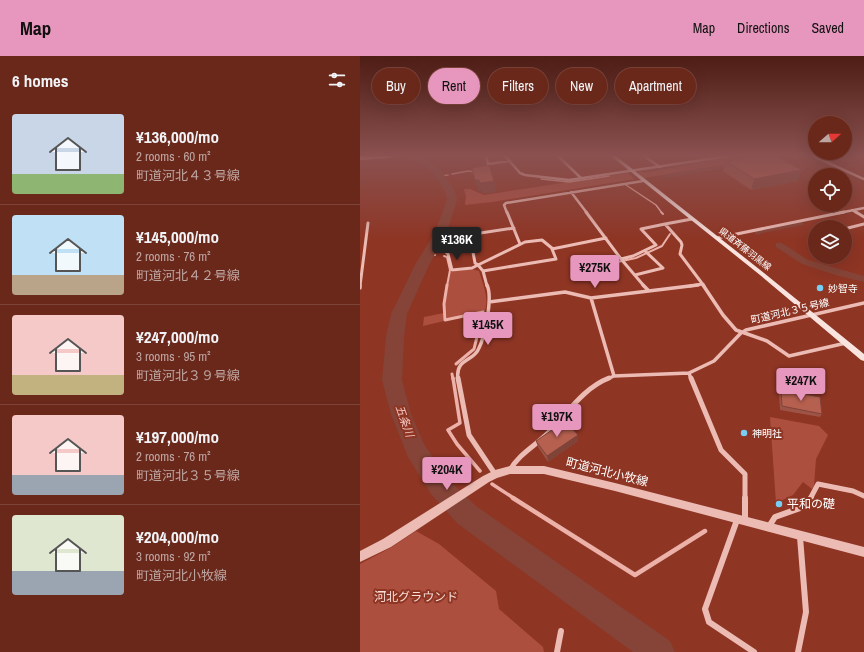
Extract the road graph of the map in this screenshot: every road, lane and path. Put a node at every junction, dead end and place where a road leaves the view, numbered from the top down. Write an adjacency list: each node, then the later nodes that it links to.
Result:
1 (625, 184): 3 (street)
2 (647, 184): 8 (main road, 県道斉藤羽黒線)
3 (571, 192): 13 (street); 14 (street)
4 (864, 208): 5 (street)
5 (852, 210): 7 (street)
6 (842, 212): 15 (street)
7 (864, 217)
8 (692, 219): 10 (street); 15 (main road, 県道斉藤羽黒線)
9 (368, 223): 25 (street)
10 (665, 224): 19 (street); 24 (street)
11 (864, 224): 12 (street)
12 (852, 227)
13 (514, 228): 16 (street); 21 (street)
14 (606, 238): 17 (street); 20 (street)
15 (717, 238): 30 (main road, 県道斉藤羽黒線)
16 (520, 244): 17 (street); 21 (street)
17 (553, 249): 22 (street)
18 (444, 250): 21 (street)
19 (645, 251): 20 (street); 23 (street)
20 (621, 259): 23 (street)
21 (478, 264): 22 (street)
22 (483, 271): 28 (street)
23 (635, 275): 26 (street)
24 (703, 284): 26 (street); 31 (street)
25 (360, 288)
26 (648, 290): 27 (street)
27 (591, 298): 28 (street); 35 (street)
28 (489, 302): 37 (street)
29 (864, 303): 30 (street, 町道河北３５号線)
30 (812, 314): 31 (street, 町道河北３５号線); 32 (main road, 県道斉藤羽黒線)
31 (741, 333): 32 (street); 34 (street, 町道河北３５号線)
32 (847, 343): 33 (main road, 県道斉藤羽黒線)
33 (864, 358)
34 (689, 373): 35 (street, 町道河北３５号線); 39 (street)
35 (614, 376): 36 (street, 町道河北３５号線)
36 (510, 470): 37 (street, 町道河北小牧線); 39 (street, 町道河北小牧線)
37 (495, 474): 43 (street, 町道河北小牧線)
38 (864, 496): 40 (street)
39 (741, 520): 40 (street, 町道河北小牧線); 46 (street)
40 (768, 528): 41 (street, 町道河北小牧線)
41 (800, 537): 42 (street, 町道河北小牧線); 47 (street)
42 (864, 552)
43 (360, 557)
44 (561, 631): 45 (street)
45 (557, 652)
46 (754, 652)
47 (798, 652)

